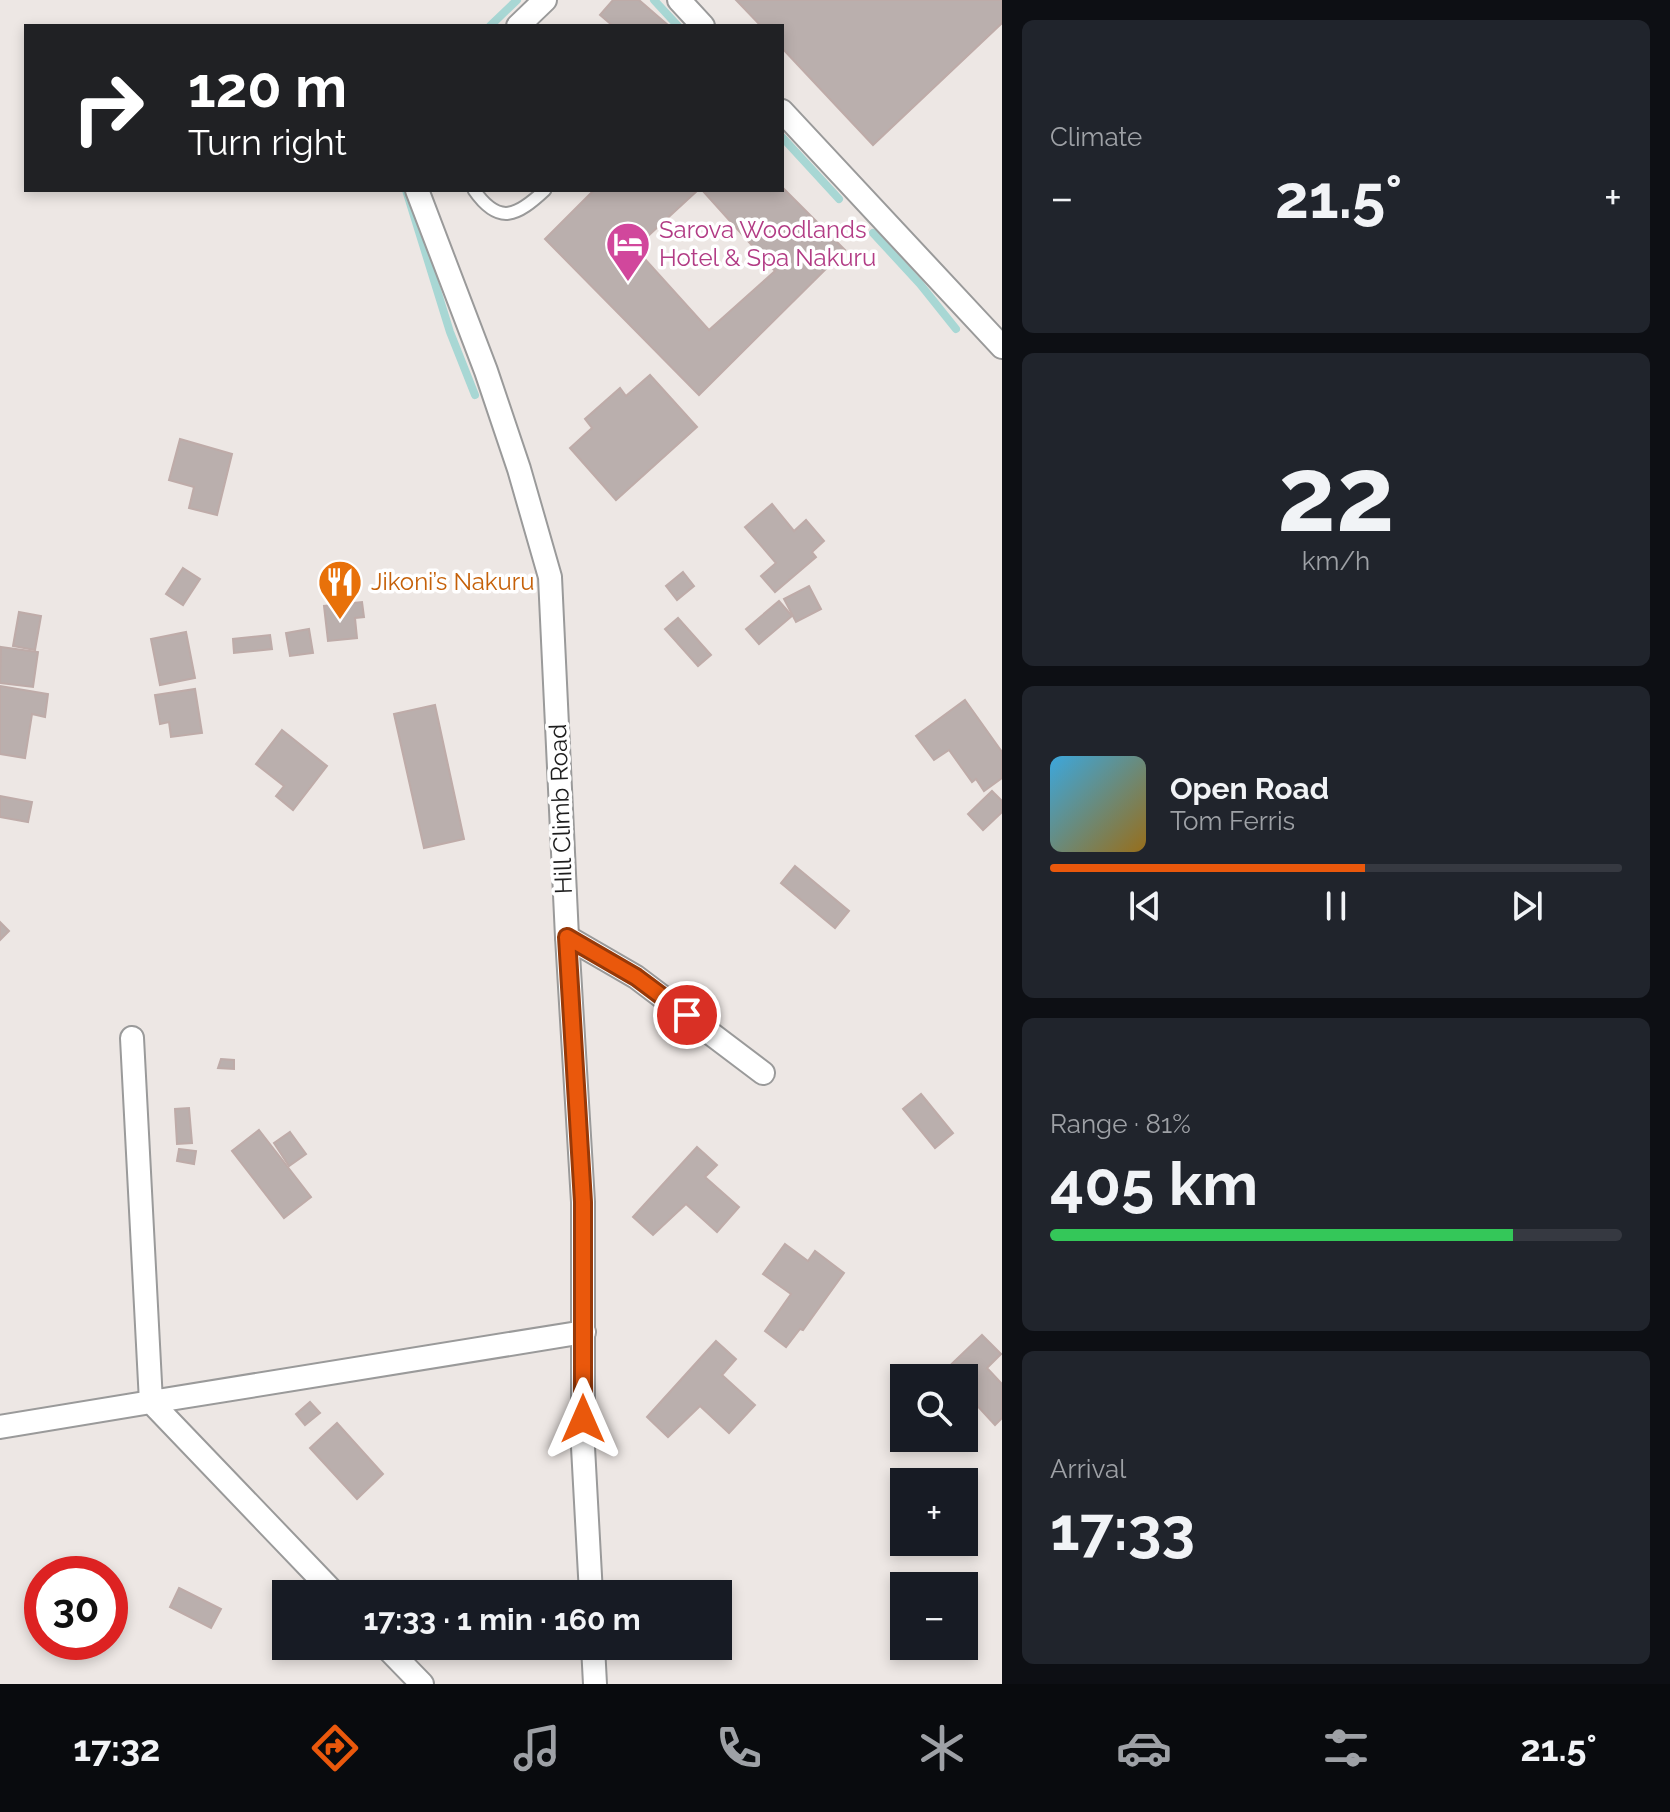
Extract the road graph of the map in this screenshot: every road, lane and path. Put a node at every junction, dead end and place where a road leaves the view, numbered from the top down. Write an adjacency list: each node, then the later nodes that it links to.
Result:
1 (545, 0): 3 (street)
2 (679, 0): 4 (street)
3 (520, 24)
4 (701, 24)
5 (784, 113): 9 (street)
6 (418, 192): 10 (street, Hill Climb Road)
7 (476, 192): 8 (lane)
8 (543, 192)
9 (1002, 347)
10 (567, 937): 12 (street); 13 (street, Hill Climb Road)
11 (132, 1038): 14 (street)
12 (763, 1073)
13 (584, 1332): 14 (street); 17 (street, Hill Climb Road)
14 (151, 1402): 15 (street); 16 (street)
15 (0, 1427)
16 (322, 1580)
17 (590, 1580)
18 (399, 1660): 20 (street)
19 (594, 1660): 21 (street)
20 (422, 1684)
21 (595, 1684)

